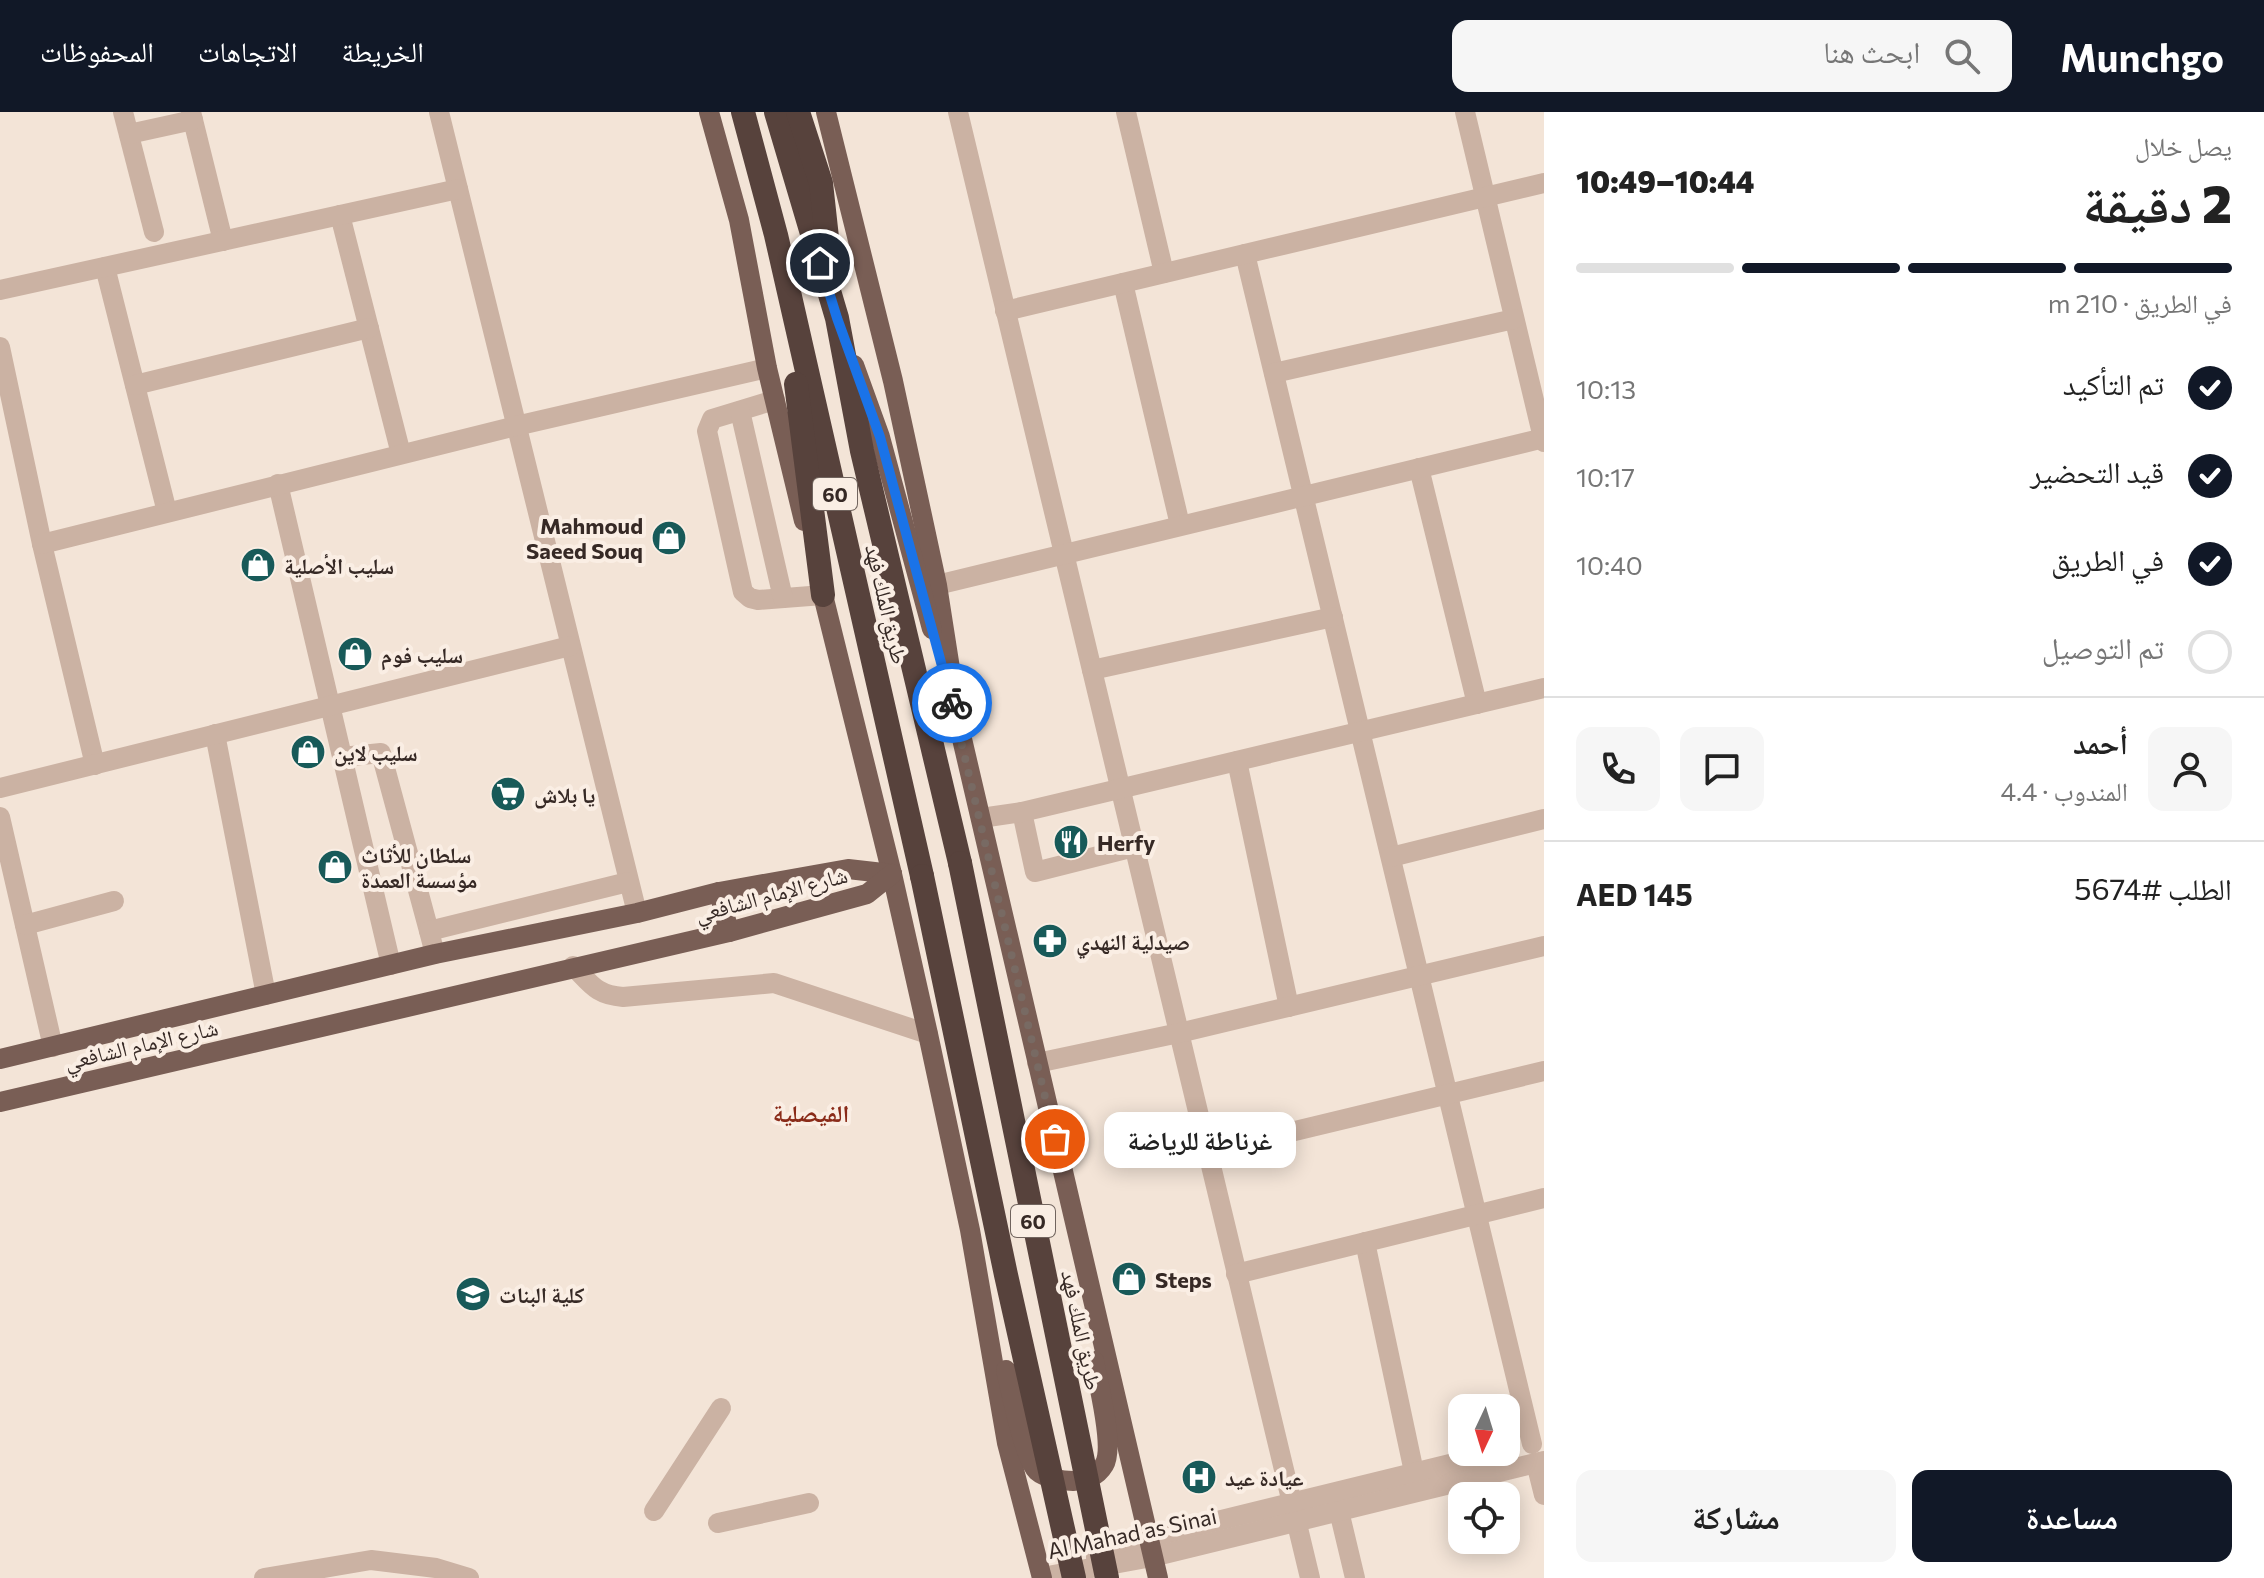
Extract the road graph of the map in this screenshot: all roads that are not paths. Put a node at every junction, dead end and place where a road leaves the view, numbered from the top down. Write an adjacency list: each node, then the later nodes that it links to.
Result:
1 (123, 112): 12 (street)
2 (439, 112): 14 (street)
3 (709, 112): 30 (main road)
4 (743, 112): 18 (highway, طريق الملك فهد / 60)
5 (776, 112): 26 (highway, طريق الملك فهد / 60)
6 (798, 112): 26 (highway)
7 (826, 112): 46 (main road)
8 (958, 112): 25 (street)
9 (1126, 112): 22 (street)
10 (1465, 112): 15 (street)
11 (192, 116): 12 (street); 19 (street)
12 (129, 134): 17 (street)
13 (1544, 183): 15 (street)
14 (458, 189): 16 (street); 36 (street)
15 (1485, 196): 20 (street); 27 (street)
16 (340, 215): 19 (street); 28 (street)
17 (154, 232)
18 (776, 235): 47 (highway); 114 (highway, طريق الملك فهد / 60, bridge)
19 (223, 241): 21 (street)
20 (1245, 254): 22 (street); 31 (street)
21 (105, 267): 24 (street); 32 (street)
22 (1164, 273): 23 (street)
23 (1123, 283): 25 (street); 43 (street)
24 (0, 290)
25 (1005, 311): 45 (street)
26 (837, 318): 55 (main road); 115 (highway, طريق الملك فهد / 60, bridge)
27 (1514, 319): 31 (street); 37 (street)
28 (369, 328): 32 (street); 38 (street)
29 (0, 347): 34 (street)
30 (767, 368): 33 (main road); 36 (street)
31 (1274, 373): 41 (street)
32 (135, 385): 42 (street)
33 (775, 400): 35 (street); 47 (main road)
34 (6, 409): 44 (street)
35 (740, 411): 48 (street); 48 (street)
36 (516, 426): 38 (street); 50 (street)
37 (1544, 440): 39 (street)
38 (401, 454): 40 (street)
39 (1419, 468): 41 (street); 53 (street)
40 (278, 484): 42 (street); 54 (street)
41 (1303, 496): 43 (street); 49 (street)
42 (167, 512): 44 (street)
43 (1180, 525): 45 (street)
44 (42, 544): 60 (street)
45 (1064, 553): 46 (street); 51 (street)
46 (937, 585): 55 (main road)
47 (823, 595): 48 (street); 69 (main road)
48 (783, 598)
49 (1333, 617): 51 (street); 56 (street)
50 (570, 646): 54 (street); 70 (street)
51 (1092, 670): 62 (street)
52 (1544, 688): 53 (street)
53 (1477, 704): 56 (street)
54 (330, 706): 57 (street); 58 (street)
55 (959, 726): 65 (main road)
56 (1360, 732): 59 (street); 68 (street)
57 (215, 734): 60 (street); 82 (street)
58 (342, 757): 75 (street); 79 (street)
59 (1237, 761): 62 (street); 83 (street)
60 (95, 765): 61 (street)
61 (0, 788)
62 (1120, 789): 63 (street); 67 (street)
63 (1022, 812): 65 (street); 67 (street)
64 (0, 817): 74 (street)
65 (981, 818): 88 (main road)
66 (1544, 819): 68 (street)
67 (1134, 847): 84 (street)
68 (1391, 857): 81 (street)
69 (892, 874): 71 (main road, شارع الإمام الشافعي); 76 (main road, شارع الإمام الشافعي); 85 (main road)
70 (628, 882): 73 (street); 75 (street)
71 (719, 892): 73 (main road, شارع الإمام الشافعي); 76 (main road)
72 (114, 901): 74 (street)
73 (637, 913): 78 (main road, شارع الإمام الشافعي)
74 (25, 925): 86 (street)
75 (429, 931): 78 (street)
76 (729, 932): 80 (main road, شارع الإمام الشافعي)
77 (1544, 946): 81 (street)
78 (435, 954): 79 (main road, شارع الإمام الشافعي)
79 (391, 965): 82 (main road, شارع الإمام الشافعي)
80 (573, 966): 85 (street); 91 (main road, شارع الإمام الشافعي)
81 (1419, 976): 83 (street); 90 (street)
82 (266, 995): 86 (main road, شارع الإمام الشافعي)
83 (1289, 1007): 84 (street)
84 (1179, 1033): 88 (street); 92 (street)
85 (928, 1034): 96 (main road)
86 (53, 1047): 87 (main road, شارع الإمام الشافعي)
87 (0, 1059)
88 (1037, 1063): 93 (main road)
89 (1544, 1071): 90 (street)
90 (1448, 1094): 92 (street); 95 (street)
91 (0, 1102)
92 (1208, 1152): 98 (street)
93 (1062, 1164): 96 (main road); 109 (main road)
94 (1544, 1198): 95 (street)
95 (1477, 1214): 97 (street); 100 (street)
96 (970, 1230): 111 (main road)
97 (1365, 1242): 98 (street); 102 (street)
98 (1236, 1274): 106 (street)
99 (721, 1408): 105 (street)
100 (1539, 1452): 103 (street); 107 (street, Al Mahad as Sinai)
101 (1448, 1464): 102 (street, Al Mahad as Sinai)
102 (1414, 1472): 106 (street, Al Mahad as Sinai)
103 (1544, 1495)
104 (809, 1503): 108 (street)
105 (654, 1511)
106 (1295, 1511): 107 (street, Al Mahad as Sinai); 109 (street, Al Mahad as Sinai); 117 (street)
107 (1339, 1511): 118 (street)
108 (718, 1523)
109 (1150, 1548): 111 (street, Al Mahad as Sinai); 116 (main road)
110 (314, 1573): 112 (street); 113 (street)
111 (1042, 1577)
112 (264, 1578)
113 (469, 1578)
114 (1074, 1578)
115 (1107, 1578)
116 (1158, 1578)
117 (1310, 1578)
118 (1355, 1578)

